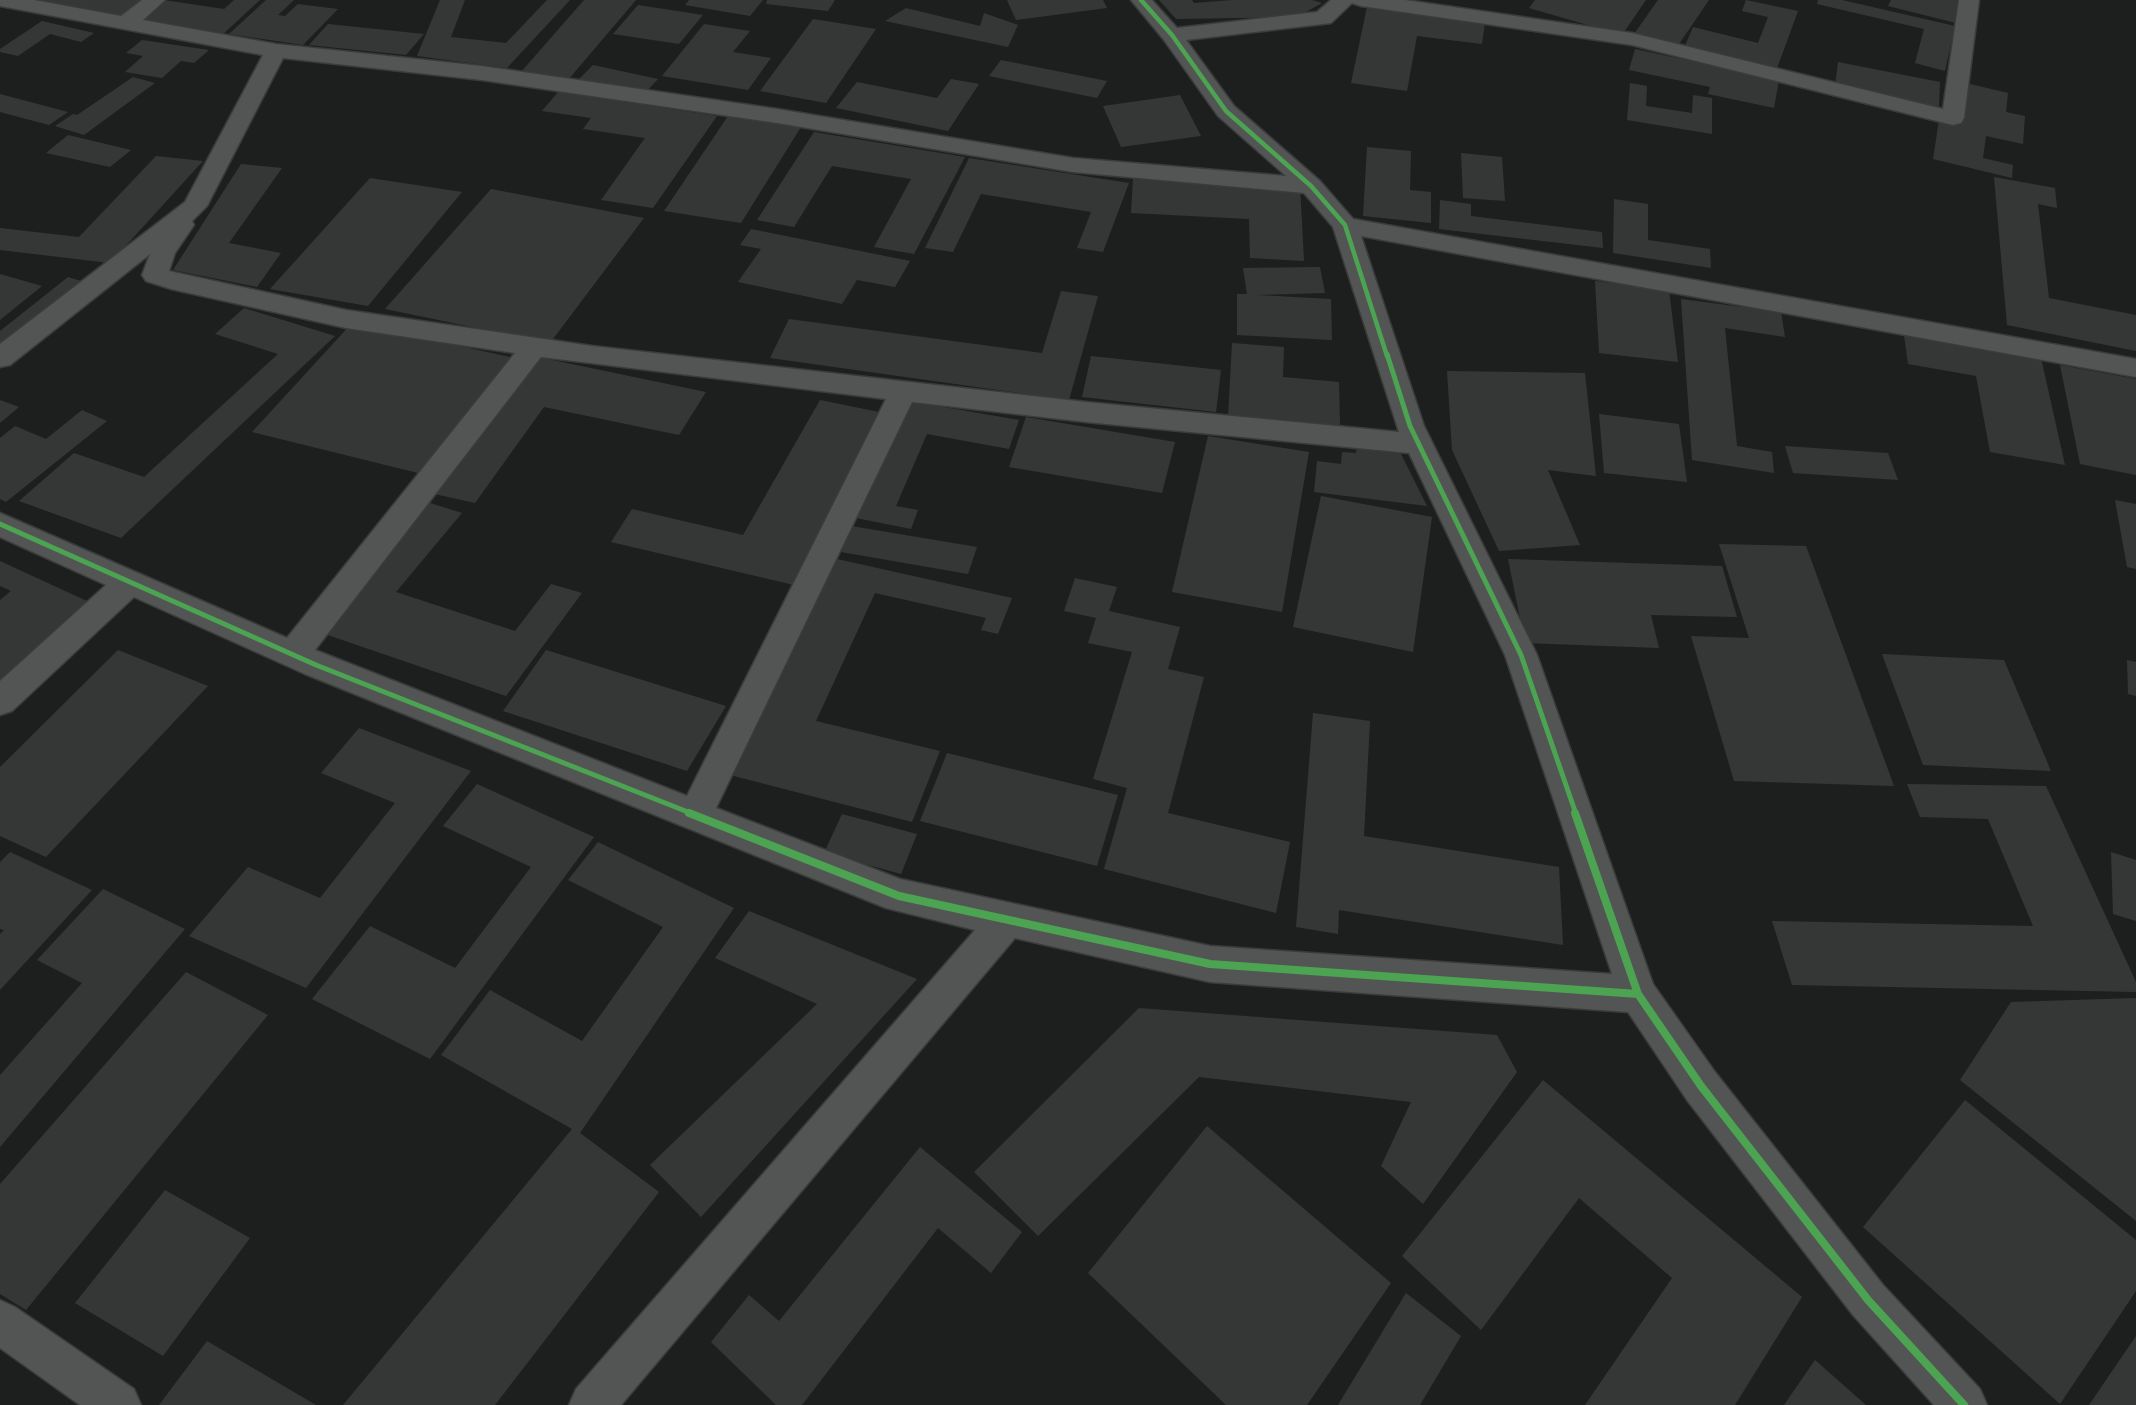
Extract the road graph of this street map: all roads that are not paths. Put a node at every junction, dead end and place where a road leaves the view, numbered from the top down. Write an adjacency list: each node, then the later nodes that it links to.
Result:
1 (0, 0): 7 (street)
2 (155, 0): 7 (street)
3 (1142, 0): 8 (street)
4 (1344, 0): 8 (street)
5 (1360, 0): 6 (street)
6 (1969, 0)
7 (124, 24): 9 (street)
8 (1172, 35): 10 (street)
9 (276, 51): 10 (street); 11 (street)
10 (1311, 186): 12 (street)
11 (195, 206): 13 (street); 14 (street)
12 (1345, 225): 15 (street); 17 (street)
13 (535, 346): 16 (street); 20 (street)
14 (0, 358)
15 (2136, 368)
16 (904, 390): 17 (street); 22 (street)
17 (1419, 444): 24 (street)
18 (0, 524): 19 (street)
19 (130, 582): 20 (street); 21 (street)
20 (293, 654): 22 (street)
21 (0, 701)
22 (695, 815): 23 (street)
23 (1007, 920): 24 (street); 27 (street)
24 (1638, 994): 28 (street)
25 (0, 1322): 26 (street)
26 (118, 1405)
27 (592, 1405)
28 (1964, 1405)

